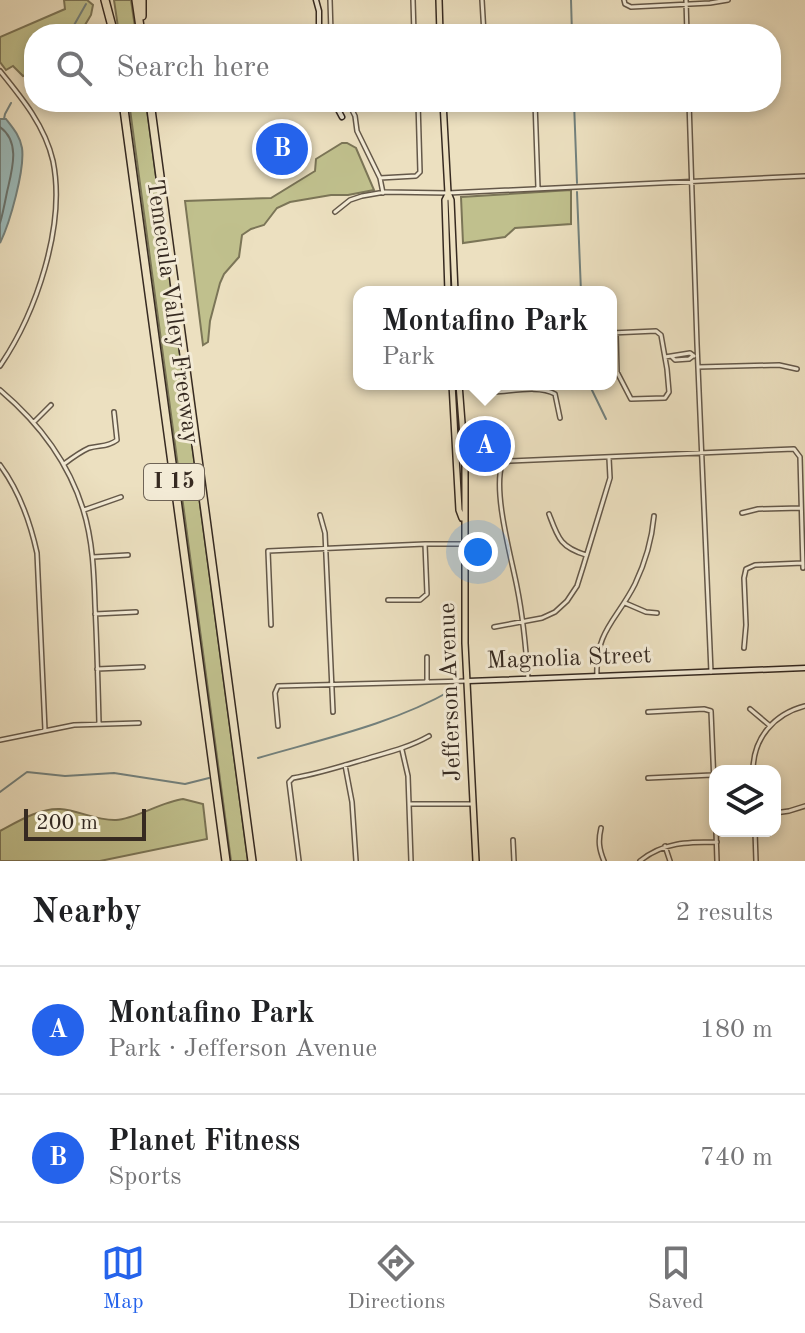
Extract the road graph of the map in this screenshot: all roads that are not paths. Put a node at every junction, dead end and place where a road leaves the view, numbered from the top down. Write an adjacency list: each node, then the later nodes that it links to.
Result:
1 (107, 0): 11 (highway)
2 (139, 0): 12 (highway)
3 (316, 0): 13 (street)
4 (330, 0): 14 (street)
5 (413, 0): 15 (street)
6 (439, 0): 16 (main road)
7 (482, 0): 17 (street)
8 (624, 0): 10 (street)
9 (728, 0): 10 (street)
10 (686, 2): 18 (street)
11 (112, 24)
12 (140, 24)
13 (319, 24)
14 (331, 24)
15 (414, 24)
16 (440, 24)
17 (483, 24)
18 (687, 24)
19 (0, 71): 20 (street)
20 (24, 101)
21 (32, 112): 46 (street)
22 (124, 112): 125 (highway, Temecula Valley Freeway / I 15)
23 (151, 112): 126 (highway, Temecula Valley Freeway / I 15)
24 (339, 112): 30 (street)
25 (353, 112): 32 (street)
26 (418, 112): 32 (street)
27 (444, 112): 36 (main road)
28 (535, 112): 34 (street)
29 (689, 112): 33 (street)
30 (342, 117)
31 (805, 176): 33 (street)
32 (380, 178): 35 (street)
33 (692, 182): 34 (street); 42 (street)
34 (538, 188): 36 (street)
35 (383, 193): 36 (street); 37 (street)
36 (448, 193): 38 (main road); 39 (main road)
37 (335, 212)
38 (448, 286)
39 (455, 286)
40 (617, 333): 43 (street)
41 (682, 354): 42 (street); 44 (street); 45 (street)
42 (696, 356): 45 (street); 47 (street)
43 (665, 357): 44 (street); 49 (street)
44 (672, 357): 45 (street)
45 (682, 360)
46 (0, 366)
47 (698, 367): 48 (street); 60 (street)
48 (797, 369)
49 (617, 372)
50 (0, 390): 59 (street)
51 (455, 390): 71 (main road, Jefferson Avenue)
52 (456, 390): 71 (main road, Jefferson Avenue)
53 (488, 390): 54 (street)
54 (526, 390)
55 (546, 390): 58 (street)
56 (51, 405): 59 (street)
57 (114, 412): 62 (street)
58 (560, 418)
59 (34, 422): 62 (street)
60 (702, 453): 61 (street); 65 (street); 92 (street)
61 (609, 458): 76 (street); 84 (street)
62 (64, 464): 66 (street)
63 (0, 465): 106 (street)
64 (121, 497): 66 (street)
65 (801, 508): 67 (street); 78 (street)
66 (84, 510): 77 (street)
67 (742, 513)
68 (549, 514): 76 (street)
69 (320, 515): 74 (street)
70 (654, 516): 80 (street)
71 (463, 521): 73 (main road, Jefferson Avenue)
72 (425, 544): 73 (street); 74 (street); 79 (street)
73 (465, 544): 95 (main road, Jefferson Avenue)
74 (325, 548): 85 (street); 97 (street)
75 (128, 555): 77 (street)
76 (586, 555): 84 (street)
77 (93, 557): 83 (street)
78 (803, 565): 87 (street)
79 (388, 600)
80 (625, 603): 82 (street); 93 (street)
81 (136, 612): 83 (street)
82 (657, 613)
83 (95, 614): 91 (street)
84 (523, 621): 86 (street); 94 (street)
85 (271, 625)
86 (494, 627)
87 (744, 648)
88 (427, 657): 96 (street)
89 (143, 667): 91 (street)
90 (805, 668): 92 (street, Magnolia Street)
91 (97, 669): 102 (street)
92 (711, 672): 93 (street, Magnolia Street)
93 (597, 676): 94 (street, Magnolia Street)
94 (528, 679): 95 (street, Magnolia Street)
95 (467, 681): 96 (street, Magnolia Street); 116 (main road, Jefferson Avenue)
96 (427, 682): 97 (street, Magnolia Street)
97 (332, 684): 100 (street); 104 (street, Magnolia Street)
98 (805, 706): 105 (street)
99 (750, 709): 105 (street)
100 (333, 712)
101 (648, 712): 111 (street)
102 (99, 723): 103 (street); 106 (street)
103 (139, 723)
104 (278, 726)
105 (770, 726): 112 (street)
106 (45, 730): 108 (street)
107 (429, 736): 109 (street)
108 (0, 740)
109 (401, 749): 110 (street); 115 (street)
110 (345, 765): 127 (street); 128 (street)
111 (714, 765)
112 (753, 765)
113 (709, 775): 114 (street)
114 (648, 778)
115 (409, 804): 116 (street); 129 (street)
116 (474, 804): 130 (main road, Jefferson Avenue)
117 (805, 806): 118 (street)
118 (781, 812)
119 (601, 828): 132 (street)
120 (717, 837): 123 (street)
121 (755, 837): 136 (street)
122 (513, 840): 131 (street)
123 (717, 842): 124 (street); 135 (street)
124 (665, 846): 133 (street); 134 (street)
125 (226, 861)
126 (252, 861)
127 (299, 861)
128 (356, 861)
129 (411, 861)
130 (476, 861)
131 (514, 861)
132 (604, 861)
133 (640, 861)
134 (670, 861)
135 (717, 861)
136 (756, 861)

